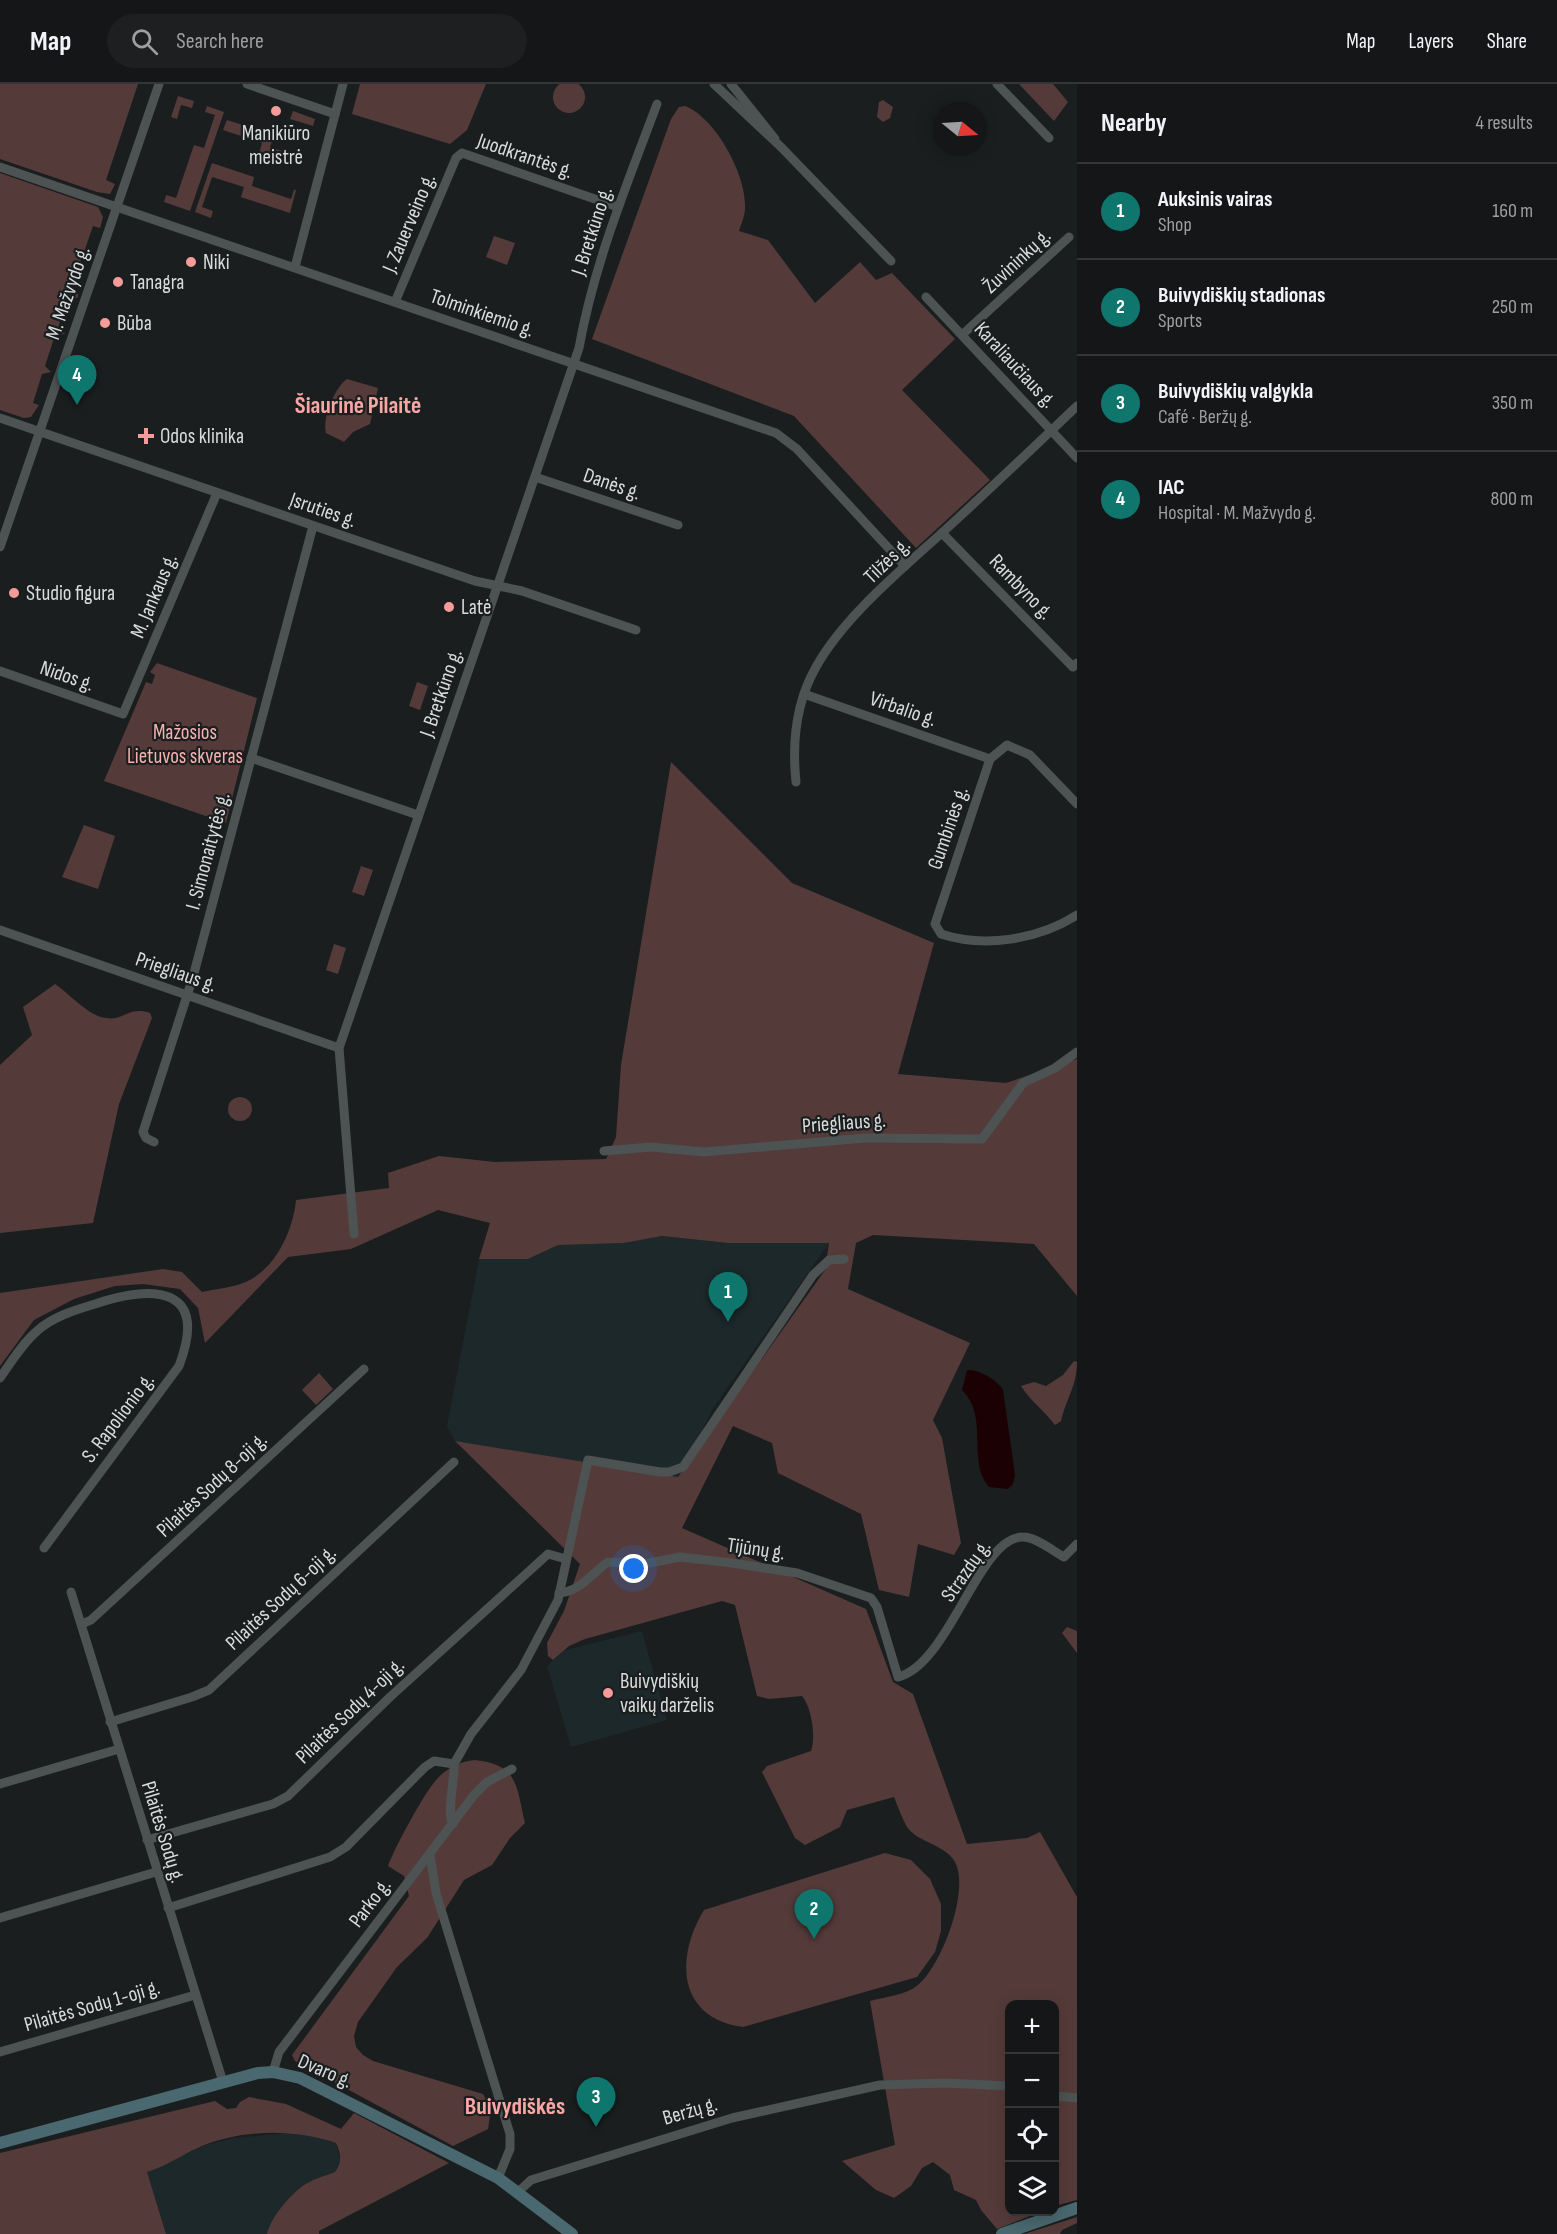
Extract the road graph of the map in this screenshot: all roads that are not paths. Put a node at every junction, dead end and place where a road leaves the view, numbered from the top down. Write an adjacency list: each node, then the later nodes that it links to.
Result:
1 (159, 84): 13 (street, M. Mažvydo g.)
2 (247, 84): 8 (street)
3 (343, 84): 8 (street)
4 (714, 84): 10 (street)
5 (731, 84): 10 (street)
6 (997, 84): 9 (street)
7 (657, 104): 14 (street, J. Bretkūno g.)
8 (335, 114): 17 (street)
9 (1049, 138)
10 (782, 148): 16 (street)
11 (456, 158): 14 (street, Juodkrantės g.); 19 (street, J. Zauerveino g.)
12 (0, 167): 13 (street, Tolminkiemio g.)
13 (117, 207): 17 (street, Tolminkiemio g.); 25 (street, M. Mažvydo g.)
14 (618, 207): 21 (street, J. Bretkūno g.)
15 (1069, 237): 20 (street, Žuvininkų g.)
16 (891, 261)
17 (295, 267): 19 (street, Tolminkiemio g.)
18 (926, 297): 20 (street, Karaliaučiaus g.)
19 (395, 302): 21 (street, Tolminkiemio g.)
20 (962, 335): 24 (street, Karaliaučiaus g.)
21 (574, 364): 27 (street, J. Bretkūno g.); 33 (street, Tolminkiemio g.)
22 (1077, 406): 24 (street, Tilžės g.)
23 (0, 418): 25 (street, Įsruties g.)
24 (1051, 431): 26 (street, Karaliaučiaus g.); 31 (street, Tilžės g.)
25 (40, 432): 28 (street, Įsruties g.); 32 (street, M. Mažvydo g.)
26 (1077, 458)
27 (535, 477): 29 (street, Danės g.); 34 (street, J. Bretkūno g.)
28 (217, 493): 30 (street, Įsruties g.); 39 (street, M. Jankaus g.)
29 (678, 525)
30 (313, 526): 34 (street, Įsruties g.); 40 (street, I. Simonaitytės g.)
31 (942, 532): 33 (street, Tilžės g.); 36 (street, Rambyno g.)
32 (0, 547)
33 (905, 566): 38 (street, Tilžės g.)
34 (497, 586): 35 (street, Įsruties g.); 44 (street, J. Bretkūno g.)
35 (636, 630)
36 (1075, 665)
37 (0, 671): 39 (street, Nidos g.)
38 (804, 694): 41 (street, Virbalio g.); 42 (street, Tilžės g.)
39 (123, 714)
40 (251, 758): 44 (street); 47 (street, I. Simonaitytės g.)
41 (990, 759): 43 (street); 45 (street, Gumbinės g.)
42 (796, 782)
43 (1077, 804)
44 (418, 815): 48 (street, J. Bretkūno g.)
45 (1077, 915)
46 (0, 930): 47 (street, Priegliaus g.)
47 (188, 995): 48 (street, Priegliaus g.); 50 (street, I. Simonaitytės g.)
48 (339, 1048): 52 (street, J. Bretkūno g.)
49 (1077, 1052): 51 (street, Priegliaus g.)
50 (154, 1142)
51 (603, 1151)
52 (354, 1234)
53 (844, 1259): 59 (street)
54 (364, 1369): 62 (street, Pilaitės Sodų 8-oji g.)
55 (0, 1378): 58 (street, S. Rapolionio g.)
56 (454, 1462): 64 (street, Pilaitės Sodų 6-oji g.)
57 (1077, 1544): 63 (street, Strazdų g.)
58 (44, 1548)
59 (566, 1559): 61 (street); 70 (street, Pilaitės Sodų 4-oji g.)
60 (71, 1592): 62 (street, Pilaitės Sodų g.)
61 (559, 1593): 63 (street, Tijūnų g.); 66 (street)
62 (82, 1624): 64 (street, Pilaitės Sodų g.)
63 (898, 1677)
64 (110, 1722): 65 (street, Pilaitės Sodų g.)
65 (119, 1749): 68 (street); 70 (street, Pilaitės Sodų g.)
66 (454, 1764): 69 (street); 73 (street)
67 (512, 1769): 69 (street, Parko g.)
68 (0, 1784)
69 (453, 1824): 71 (street, Parko g.)
70 (147, 1840): 72 (street, Pilaitės Sodų g.)
71 (430, 1855): 77 (street, Parko g.); 83 (street)
72 (156, 1872): 73 (street, Pilaitės Sodų g.); 74 (street)
73 (168, 1908): 75 (street, Pilaitės Sodų g.)
74 (0, 1918)
75 (195, 1995): 76 (street, Pilaitės Sodų 1-oji g.); 78 (street, Pilaitės Sodų g.)
76 (0, 2052)
77 (273, 2072): 78 (main road, Dvaro g.); 83 (main road, Dvaro g.)
78 (223, 2082): 82 (main road, Dvaro g.)
79 (1005, 2086): 84 (street, Beržų g.)
80 (1059, 2096): 81 (street)
81 (1077, 2098)
82 (0, 2143)
83 (498, 2178): 84 (main road, Dvaro g.)
84 (518, 2192): 86 (main road, Dvaro g.)
85 (1077, 2208): 87 (main road)
86 (572, 2234)
87 (1002, 2234)

